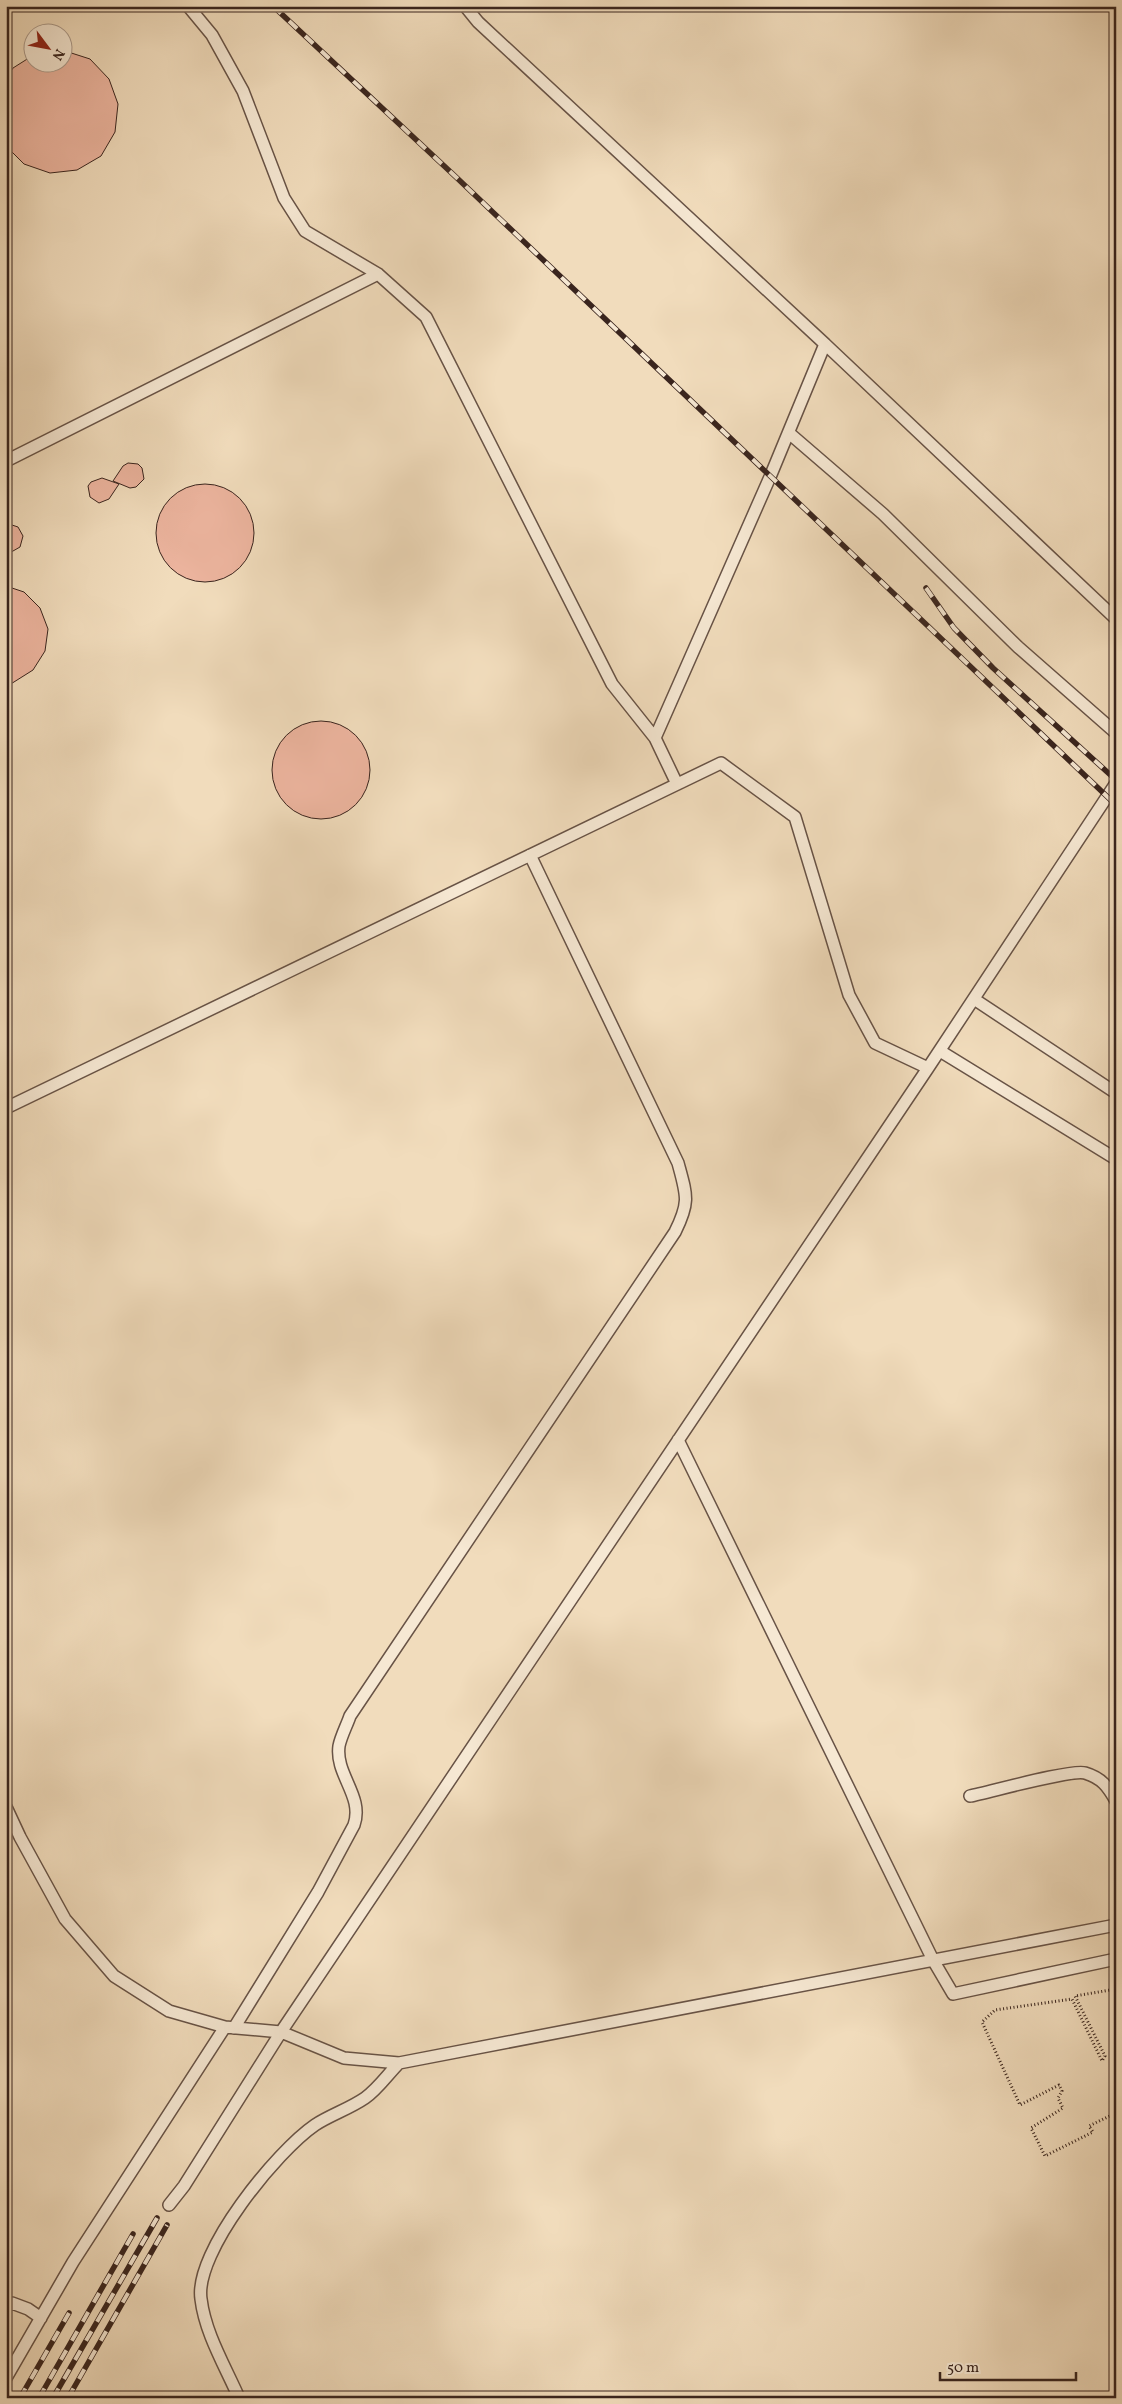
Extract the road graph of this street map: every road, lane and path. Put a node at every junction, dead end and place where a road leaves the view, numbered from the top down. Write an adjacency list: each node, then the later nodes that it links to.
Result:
1 (188, 6): 3 (lane)
2 (465, 6): 4 (lane)
3 (378, 274): 6 (lane); 9 (lane)
4 (826, 344): 5 (lane); 7 (lane)
5 (789, 433): 8 (lane); 9 (lane)
6 (6, 461)
7 (1116, 618)
8 (1116, 733)
9 (655, 738): 11 (lane)
10 (1116, 783): 13 (lane)
11 (677, 784): 12 (lane); 15 (lane)
12 (530, 855): 17 (lane); 27 (lane)
13 (974, 999): 14 (lane); 16 (lane)
14 (940, 1051): 15 (lane); 18 (lane)
15 (928, 1068): 19 (lane)
16 (1116, 1093)
17 (6, 1108)
18 (1116, 1160)
19 (678, 1440): 25 (lane); 28 (lane)
20 (970, 1796): 21 (lane)
21 (1116, 1801)
22 (6, 1807): 27 (lane)
23 (1116, 1925): 25 (lane)
24 (1116, 1959): 25 (lane)
25 (933, 1960): 29 (lane)
26 (1116, 1989): 30 (path)
27 (230, 2027): 28 (lane); 33 (lane)
28 (281, 2032): 29 (lane); 31 (lane)
29 (399, 2063): 35 (lane)
30 (1116, 2113)
31 (169, 2206)
32 (6, 2306): 33 (lane)
33 (41, 2318): 34 (lane)
34 (6, 2378)
35 (239, 2398)

